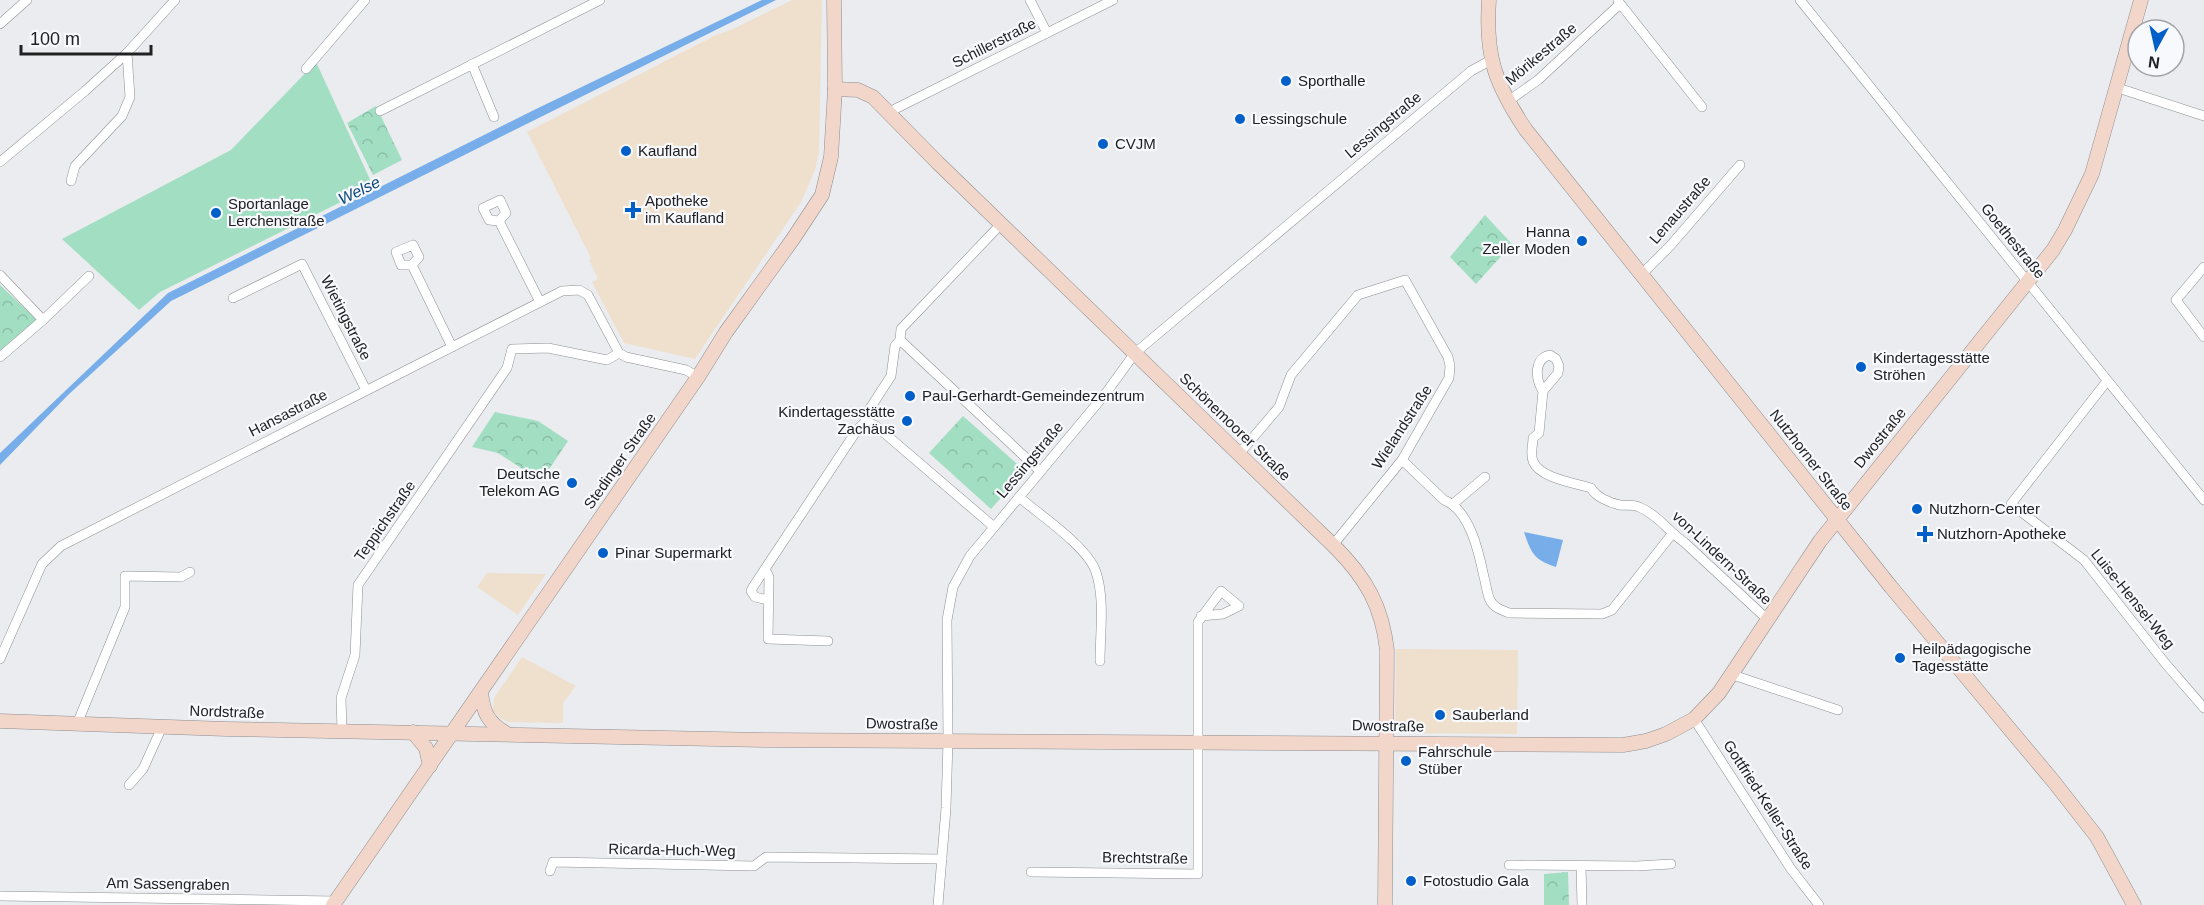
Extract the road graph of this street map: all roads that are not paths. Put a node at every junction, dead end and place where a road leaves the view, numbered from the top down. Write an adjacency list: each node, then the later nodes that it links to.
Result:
1 (27, 0): 12 (street)
2 (175, 0): 14 (street)
3 (365, 0): 17 (street)
4 (600, 0): 16 (street)
5 (834, 0): 19 (street, Stedinger Straße)
6 (1030, 0): 13 (street)
7 (1113, 0): 13 (street, Schillerstraße)
8 (1489, 0): 15 (street, Nutzhorner Straße)
9 (1800, 0): 36 (street, Goethestraße)
10 (2141, 0): 18 (street, Dwostraße)
11 (1619, 2): 20 (street, Mörikestraße); 21 (street, Mörikestraße)
12 (0, 24)
13 (1047, 33): 23 (street, Schillerstraße)
14 (126, 53): 26 (street); 28 (street)
15 (1491, 60): 20 (street, Nutzhorner Straße); 44 (street, Lessingstraße)
16 (472, 64): 22 (street); 25 (street)
17 (306, 69)
18 (2118, 88): 24 (street); 36 (street, Dwostraße)
19 (834, 89): 23 (street, Schönemoorer Straße); 46 (street, Stedinger Straße)
20 (1507, 102): 33 (street, Nutzhorner Straße)
21 (1702, 107)
22 (380, 111)
23 (890, 114): 30 (street, Schönemoorer Straße)
24 (2204, 116)
25 (494, 117)
26 (0, 162)
27 (1740, 165): 33 (street, Lenaustraße)
28 (71, 182)
29 (499, 220): 38 (street)
30 (1001, 224): 41 (street); 44 (street, Schönemoorer Straße)
31 (412, 265): 42 (street)
32 (2204, 267): 40 (street)
33 (1642, 274): 58 (street, Nutzhorner Straße)
34 (0, 275): 39 (street)
35 (89, 276): 39 (street)
36 (2027, 283): 47 (street, Goethestraße); 58 (street, Dwostraße)
37 (233, 298): 48 (street, Wietingstraße)
38 (540, 302): 42 (street, Hansastraße); 43 (street, Hansastraße)
39 (42, 320): 45 (street)
40 (2204, 337)
41 (900, 339): 50 (street); 53 (street)
42 (452, 347): 48 (street, Hansastraße)
43 (619, 353): 46 (street); 78 (street, Teppichstraße)
44 (1135, 353): 51 (street, Schönemoorer Straße); 53 (street, Lessingstraße)
45 (0, 357)
46 (698, 377): 71 (street, Stedinger Straße)
47 (2107, 381): 56 (street, Goethestraße); 72 (street, Luise-Hensel-Weg)
48 (366, 390): 68 (street, Hansastraße)
49 (1542, 391): 60 (street, von-Lindern-Straße)
50 (866, 421): 59 (street); 62 (street)
51 (1239, 454): 52 (street, Wielandstraße); 61 (street, Schönemoorer Straße)
52 (1402, 460): 57 (street); 61 (street, Wielandstraße)
53 (1040, 471): 55 (street, Lessingstraße)
54 (1485, 477): 57 (street)
55 (1019, 497): 59 (street, Lessingstraße); 69 (street)
56 (2204, 500)
57 (1453, 504): 60 (street)
58 (1837, 519): 66 (street, Dwostraße); 99 (street, Nutzhorner Straße)
59 (994, 527): 82 (street, Lessingstraße)
60 (1672, 534): 66 (street, von-Lindern-Straße)
61 (1333, 545): 84 (street, Schönemoorer Straße)
62 (765, 569): 64 (street); 64 (street)
63 (190, 572): 76 (street)
64 (768, 600): 67 (street)
65 (1201, 616): 83 (street)
66 (1767, 619): 70 (street, Dwostraße)
67 (828, 641)
68 (0, 659)
69 (1100, 661)
70 (1733, 675): 73 (street); 74 (street, Dwostraße)
71 (481, 692): 80 (street, Stedinger Straße); 81 (street)
72 (2204, 708)
73 (1838, 710)
74 (1694, 719): 84 (street, Dwostraße); 98 (street, Gottfried-Keller-Straße)
75 (0, 721): 76 (street, Nordstraße)
76 (77, 724): 77 (street, Nordstraße)
77 (162, 727): 78 (street, Nordstraße); 86 (street)
78 (342, 730): 79 (street, Nordstraße)
79 (413, 732): 80 (street, Nordstraße); 85 (street)
80 (453, 732): 81 (street, Dwostraße); 85 (street, Stedinger Straße)
81 (507, 733): 82 (street, Dwostraße)
82 (948, 741): 83 (street, Dwostraße); 87 (street, Lessingstraße)
83 (1198, 742): 84 (street, Dwostraße); 92 (street, Brechtstraße)
84 (1387, 743): 96 (street, Schönemoorer Straße)
85 (430, 766): 94 (street, Stedinger Straße)
86 (129, 785)
87 (942, 859): 91 (street, Ricarda-Huch-Weg); 95 (street, Lessingstraße)
88 (1671, 864): 90 (street)
89 (1509, 865): 90 (street)
90 (1581, 866): 97 (street)
91 (550, 871)
92 (1031, 872)
93 (0, 896): 94 (street, Am Sassengraben)
94 (334, 903)
95 (938, 905)
96 (1385, 905)
97 (1582, 905)
98 (1819, 905)
99 (2134, 905)

